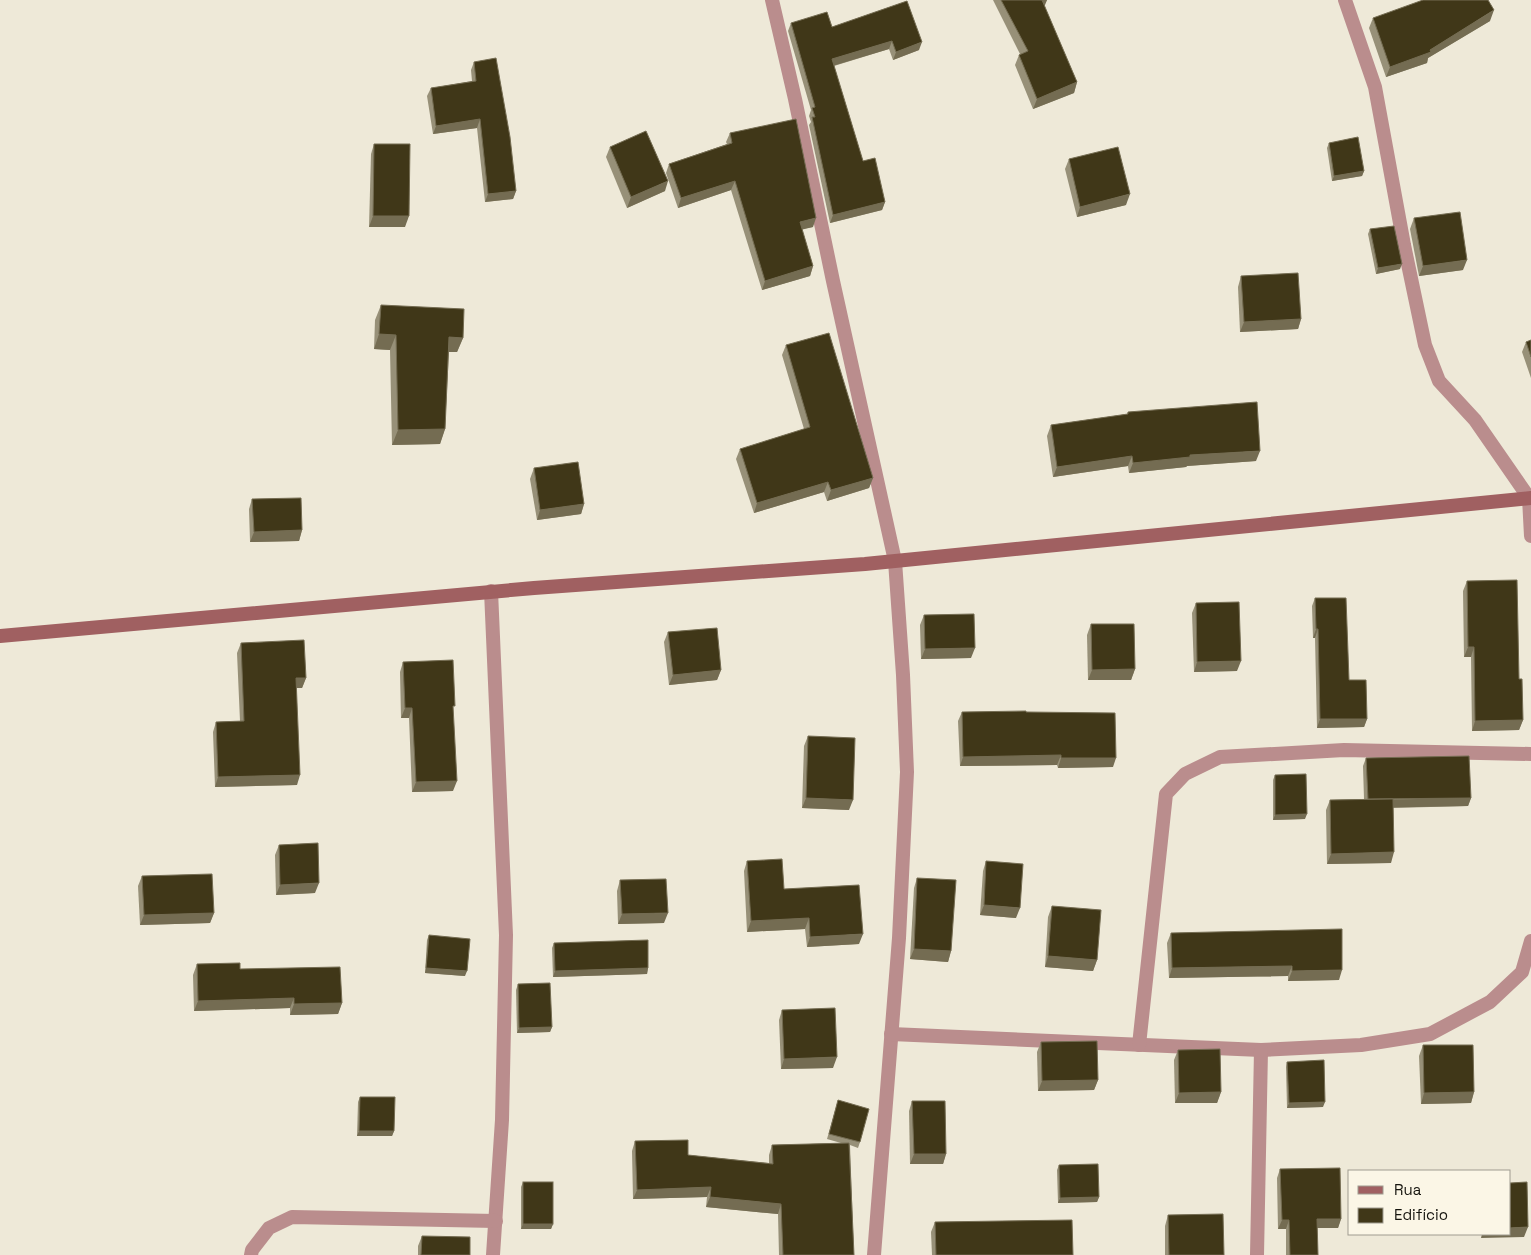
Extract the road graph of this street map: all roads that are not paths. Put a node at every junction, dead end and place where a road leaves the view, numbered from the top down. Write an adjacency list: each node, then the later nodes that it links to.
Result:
1 (772, 0): 5 (street)
2 (1345, 0): 3 (street)
3 (1530, 498): 4 (street); 5 (main road)
4 (1531, 536)
5 (895, 561): 6 (main road); 10 (street)
6 (491, 591): 7 (main road); 13 (street)
7 (0, 636)
8 (1531, 754): 11 (street)
9 (1531, 941): 12 (street)
10 (891, 1034): 11 (street); 16 (street)
11 (1139, 1045): 12 (street)
12 (1261, 1050): 17 (street)
13 (496, 1221): 14 (street); 15 (street)
14 (251, 1255)
15 (493, 1255)
16 (874, 1255)
17 (1257, 1255)

